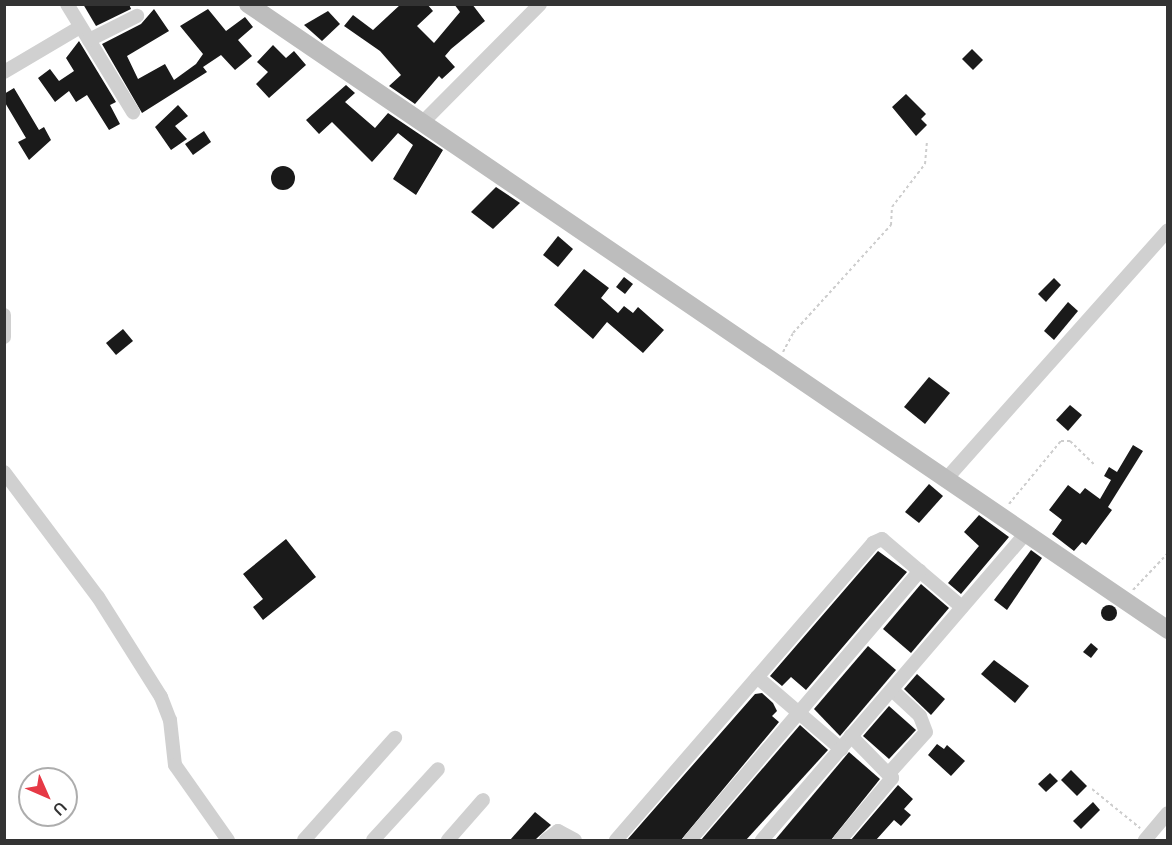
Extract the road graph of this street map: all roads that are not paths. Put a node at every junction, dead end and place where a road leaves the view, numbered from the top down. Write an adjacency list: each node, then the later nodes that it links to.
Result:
1 (67, 4): 5 (street)
2 (249, 4): 9 (main road)
3 (540, 4): 9 (street)
4 (137, 16): 6 (street)
5 (80, 27): 6 (street); 7 (street)
6 (88, 40): 8 (street)
7 (4, 72)
8 (133, 112)
9 (423, 122): 14 (main road)
10 (1167, 230): 14 (street)
11 (4, 315): 12 (street)
12 (4, 337)
13 (4, 472): 30 (street)
14 (947, 478): 15 (main road)
15 (1026, 533): 17 (street); 18 (main road)
16 (920, 571): 17 (street); 19 (street); 21 (street)
17 (962, 607): 20 (street)
18 (1167, 630)
19 (757, 677): 21 (street); 36 (street)
20 (892, 690): 22 (street); 26 (street)
21 (798, 712): 24 (street); 37 (street)
22 (851, 736): 24 (street); 26 (street)
23 (395, 738): 31 (street)
24 (840, 749): 38 (street)
25 (438, 769): 32 (street)
26 (891, 771): 39 (street)
27 (483, 801): 33 (street)
28 (1167, 813): 29 (street)
29 (1148, 837)
30 (228, 840)
31 (304, 840)
32 (373, 840)
33 (448, 840)
34 (546, 840): 35 (street)
35 (575, 840)
36 (616, 840)
37 (690, 840)
38 (762, 840)
39 (840, 840)

